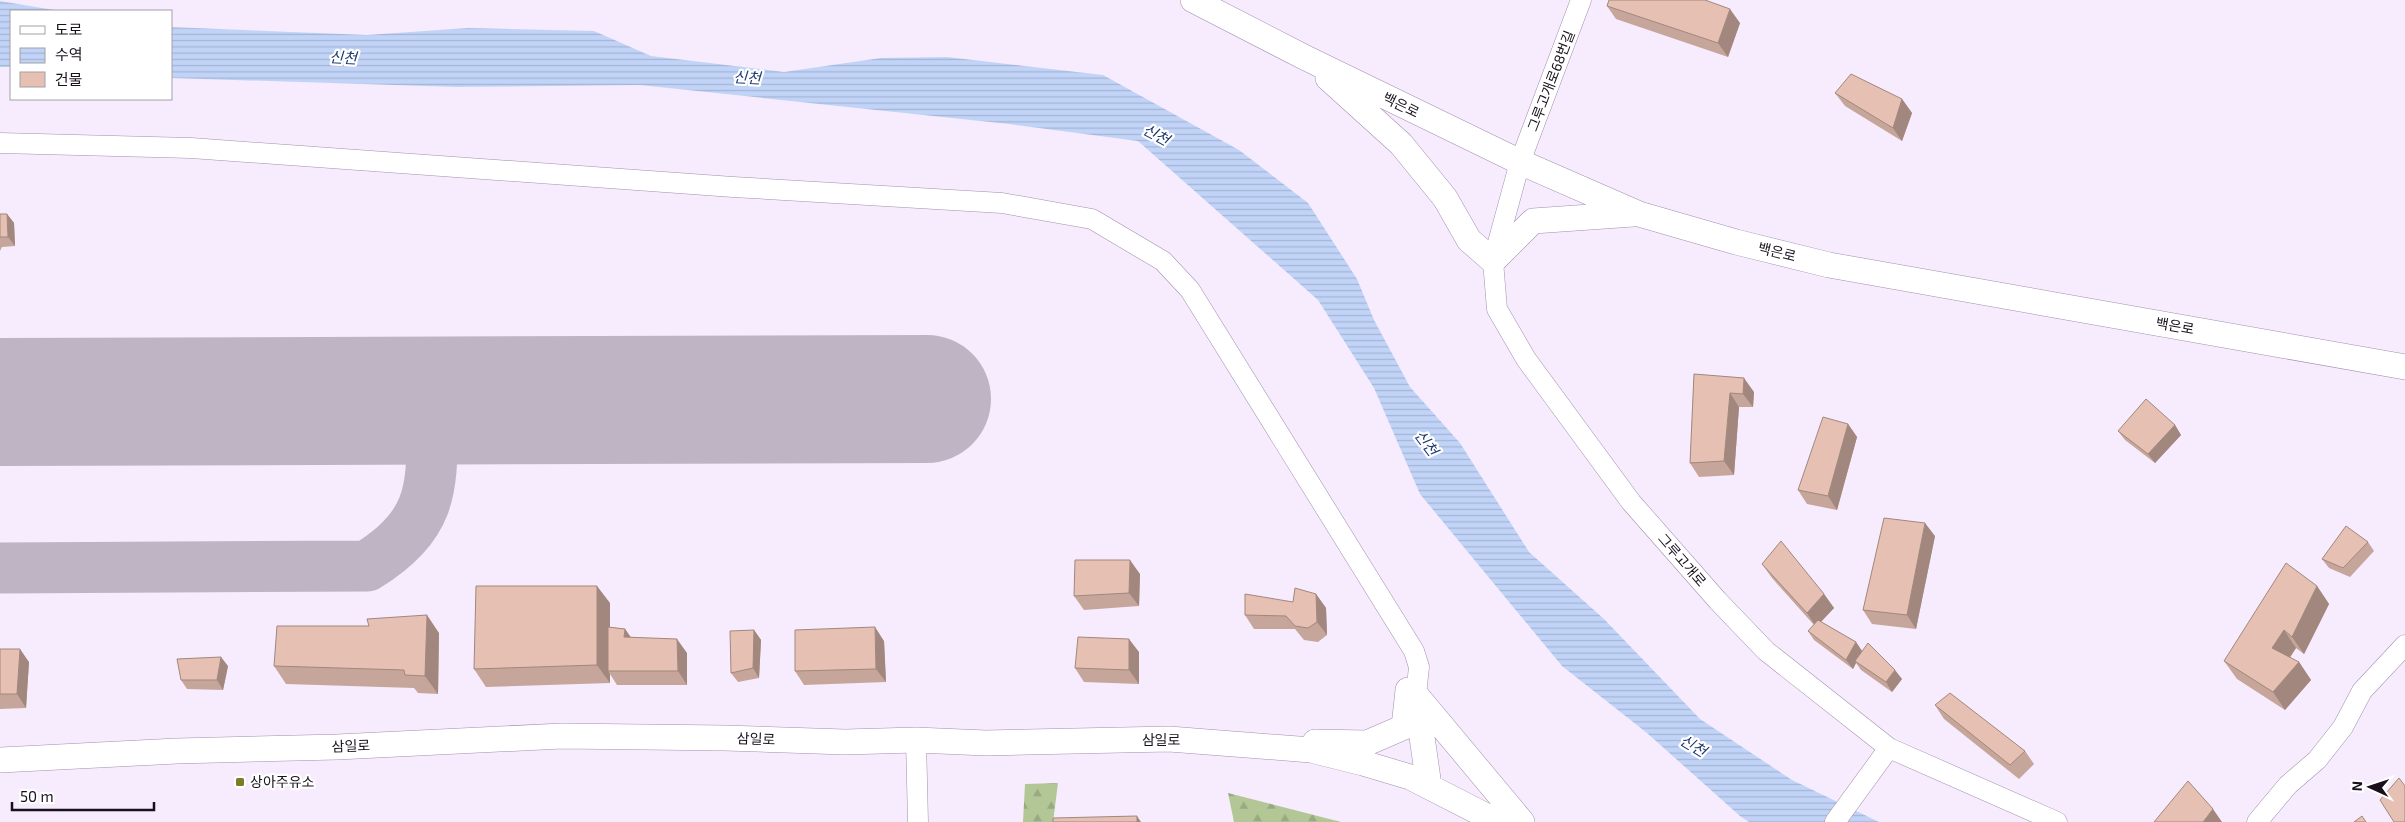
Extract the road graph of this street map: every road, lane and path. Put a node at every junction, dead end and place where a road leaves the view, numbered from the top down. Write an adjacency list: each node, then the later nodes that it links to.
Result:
1 (1193, 0): 3 (main road, 백은로)
2 (1581, 0): 5 (street, 그루고개로68번길)
3 (1306, 58): 5 (main road, 백은로); 7 (main road)
4 (0, 143): 10 (street)
5 (1520, 162): 6 (main road, 백은로); 7 (street, 그루고개로)
6 (1639, 214): 7 (main road); 8 (main road, 백은로)
7 (1492, 261): 13 (street, 그루고개로)
8 (2405, 367)
9 (2405, 645): 21 (street)
10 (1412, 693): 12 (main road); 15 (main road); 18 (main road)
11 (916, 740): 12 (main road, 삼일로); 14 (main road, 삼일로); 16 (street)
12 (1260, 746): 15 (main road, 삼일로)
13 (1883, 755): 19 (street); 20 (street, 그루고개로)
14 (0, 760)
15 (1429, 786): 17 (main road, 삼일로)
16 (918, 822)
17 (1498, 822)
18 (1522, 822)
19 (1834, 822)
20 (2057, 822)
21 (2257, 822)

